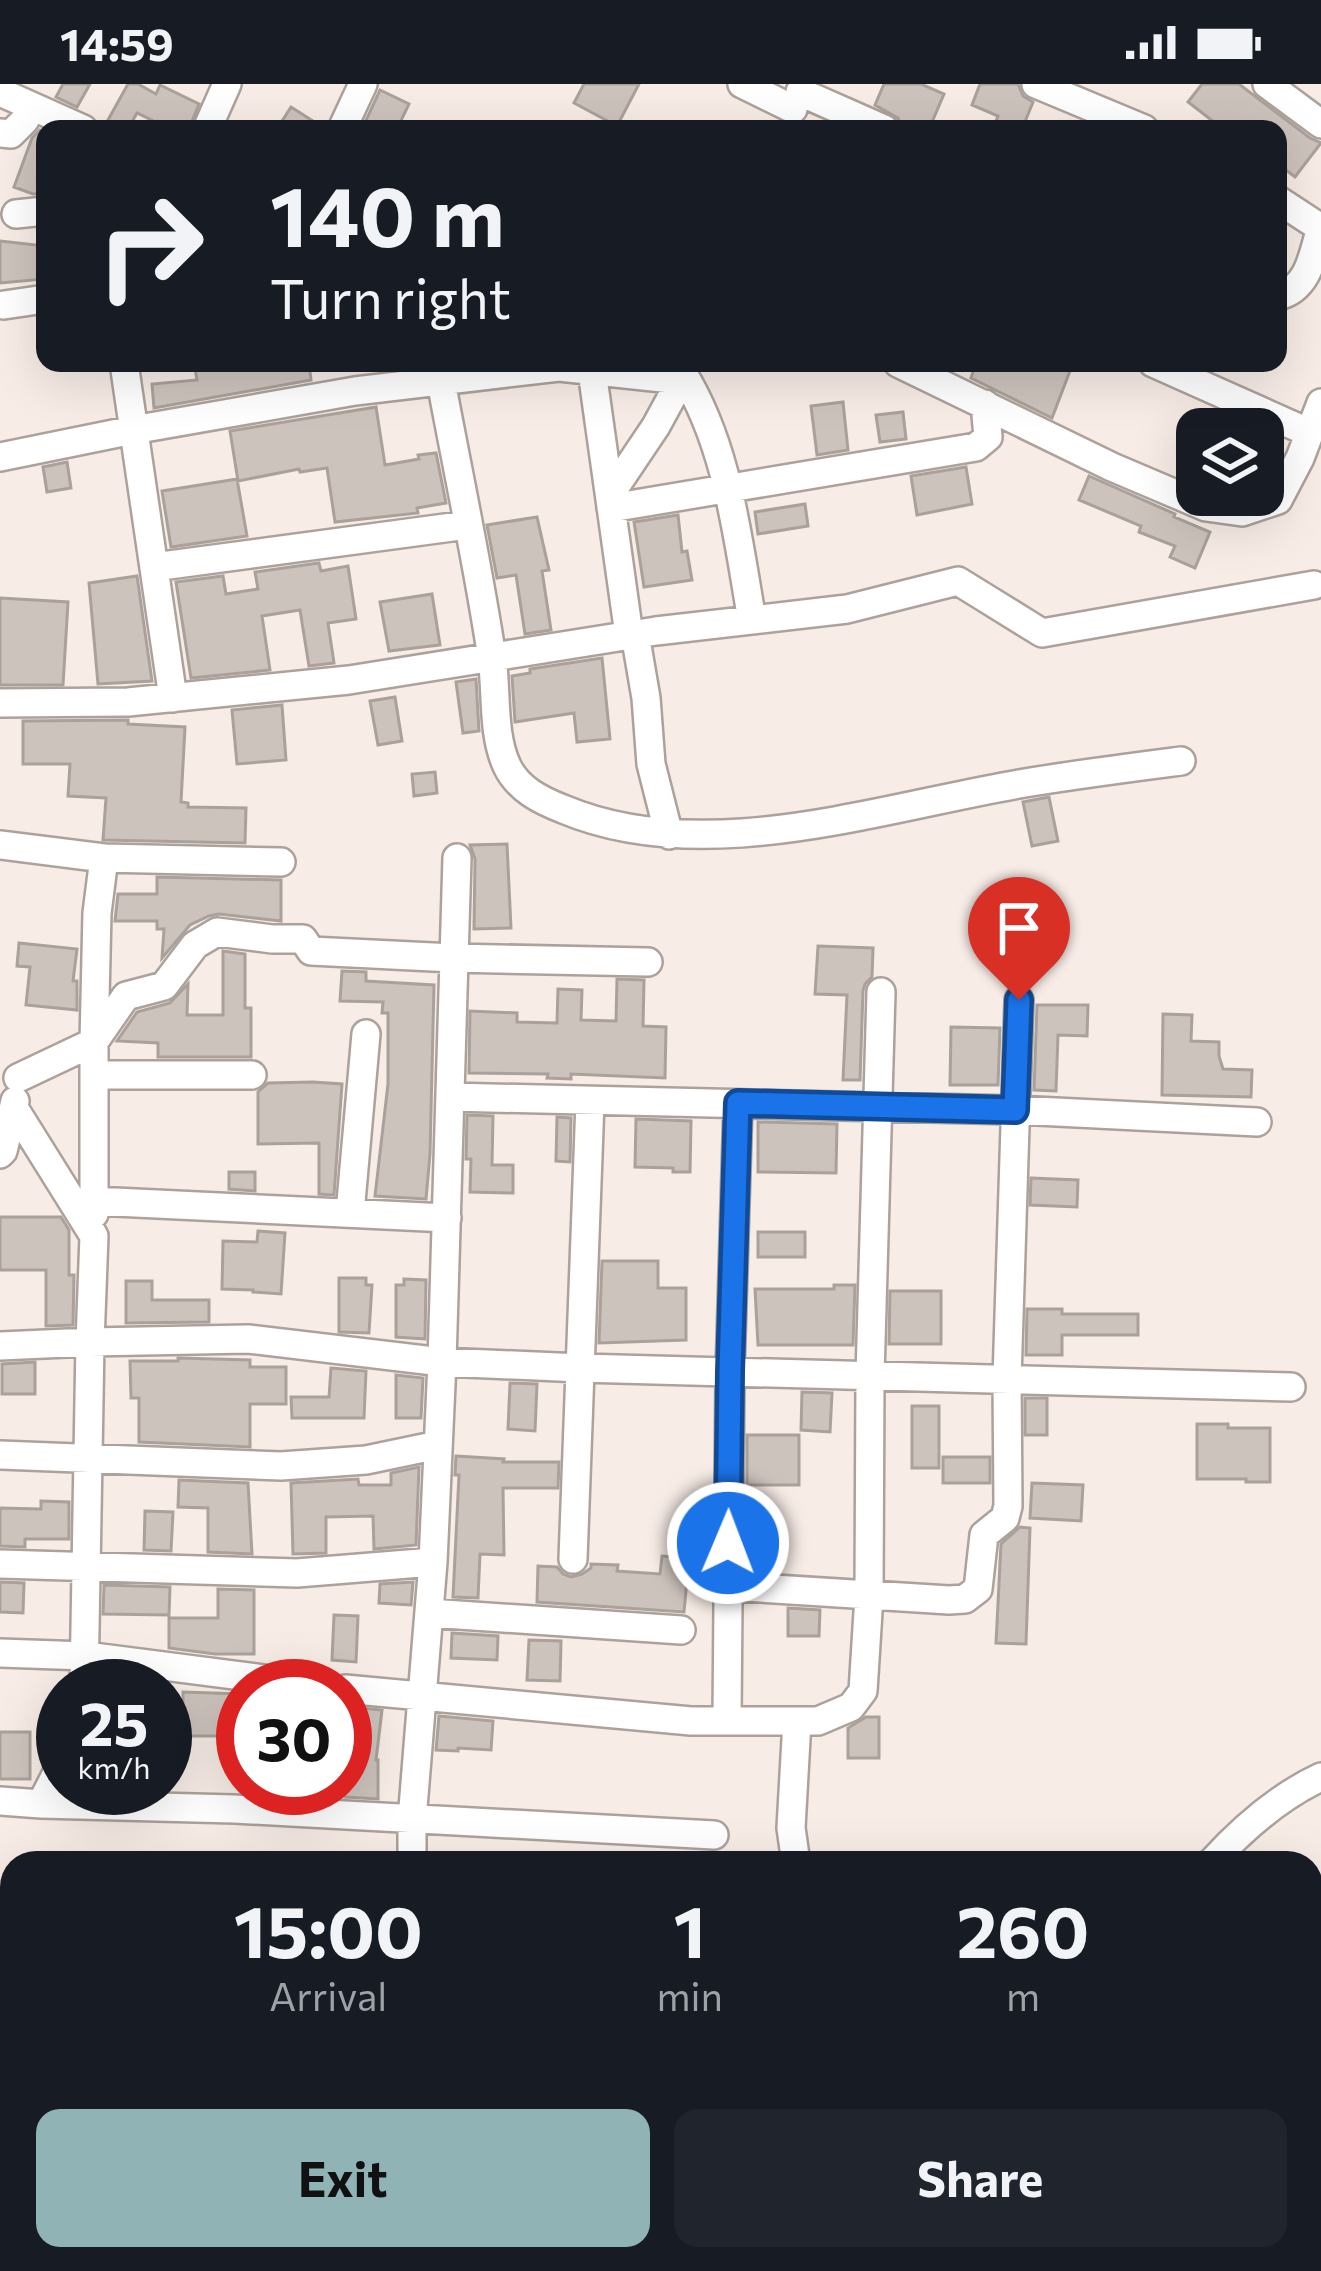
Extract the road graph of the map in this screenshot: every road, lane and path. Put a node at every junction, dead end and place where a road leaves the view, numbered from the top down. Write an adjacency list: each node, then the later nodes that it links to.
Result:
1 (227, 84): 10 (street)
2 (363, 84): 11 (street)
3 (742, 84): 7 (street)
4 (1036, 84): 13 (street)
5 (1267, 84): 14 (street)
6 (0, 92): 8 (street)
7 (796, 104): 12 (street)
8 (30, 107): 9 (street); 15 (street)
9 (61, 120)
10 (211, 120)
11 (346, 120)
12 (852, 120)
13 (1122, 120)
14 (1321, 124)
15 (0, 133)
16 (1287, 206): 17 (street)
17 (1321, 227): 18 (street)
18 (1287, 295)
19 (36, 300): 20 (street)
20 (4, 305)
21 (125, 372): 30 (street)
22 (517, 372): 27 (street)
23 (592, 372): 34 (street)
24 (683, 372): 33 (street); 34 (street)
25 (917, 372): 29 (street)
26 (1173, 372): 31 (street)
27 (441, 381): 30 (street); 35 (street)
28 (1321, 403): 31 (street)
29 (985, 404): 31 (street); 33 (street)
30 (133, 430): 32 (street); 36 (street)
31 (1310, 433)
32 (0, 457)
33 (729, 488): 34 (street); 38 (street)
34 (611, 501): 39 (street)
35 (467, 525): 36 (street); 40 (street)
36 (154, 567): 41 (street)
37 (1314, 585): 38 (street)
38 (752, 620): 39 (street)
39 (632, 634): 40 (street); 44 (street)
40 (492, 658): 41 (street); 44 (street)
41 (173, 698): 42 (street)
42 (0, 703)
43 (1181, 760): 44 (street)
44 (668, 835)
45 (0, 845): 46 (street)
46 (104, 858): 48 (street); 54 (street)
47 (458, 859): 49 (street)
48 (281, 862)
49 (453, 958): 50 (street); 54 (street); 58 (street)
50 (648, 962)
51 (881, 992): 61 (street)
52 (1019, 1000): 63 (street)
53 (366, 1034): 67 (street)
54 (94, 1042): 55 (street); 57 (street)
55 (94, 1075): 56 (street); 66 (street)
56 (252, 1075)
57 (9, 1076): 62 (street)
58 (451, 1097): 59 (street); 68 (street)
59 (590, 1102): 60 (street); 73 (street)
60 (738, 1103): 61 (street); 74 (street)
61 (878, 1107): 63 (street); 75 (street)
62 (14, 1108): 65 (street); 69 (street)
63 (1015, 1110): 64 (street); 76 (street)
64 (1258, 1122)
65 (0, 1154)
66 (94, 1201): 67 (street); 69 (street)
67 (350, 1214): 68 (street)
68 (447, 1218): 72 (street)
69 (94, 1236): 70 (street)
70 (90, 1342): 71 (street); 72 (street); 80 (street)
71 (0, 1346)
72 (442, 1362): 73 (street); 78 (street)
73 (581, 1368): 74 (street); 81 (street)
74 (730, 1372): 75 (street); 85 (street)
75 (870, 1376): 76 (street); 86 (street)
76 (1006, 1379): 77 (street); 86 (street)
77 (1291, 1387)
78 (438, 1445): 80 (street); 82 (street)
79 (0, 1455): 80 (street)
80 (88, 1460): 84 (street)
81 (573, 1559)
82 (433, 1562): 84 (street); 87 (street)
83 (0, 1564): 84 (street)
84 (87, 1565): 90 (street)
85 (728, 1586): 86 (street); 95 (street)
86 (869, 1596): 96 (street)
87 (429, 1613): 88 (street); 94 (street)
88 (681, 1630)
89 (0, 1653): 90 (street)
90 (86, 1656): 91 (street); 92 (street)
91 (86, 1659)
92 (216, 1673)
93 (372, 1692): 94 (street)
94 (423, 1698): 95 (street); 101 (street)
95 (727, 1719): 96 (street)
96 (797, 1721): 104 (street)
97 (1321, 1777): 105 (street)
98 (0, 1801): 99 (street)
99 (36, 1804)
100 (192, 1808): 101 (street)
101 (412, 1820): 102 (street); 103 (street)
102 (714, 1835)
103 (412, 1851)
104 (794, 1851)
105 (1222, 1851)

